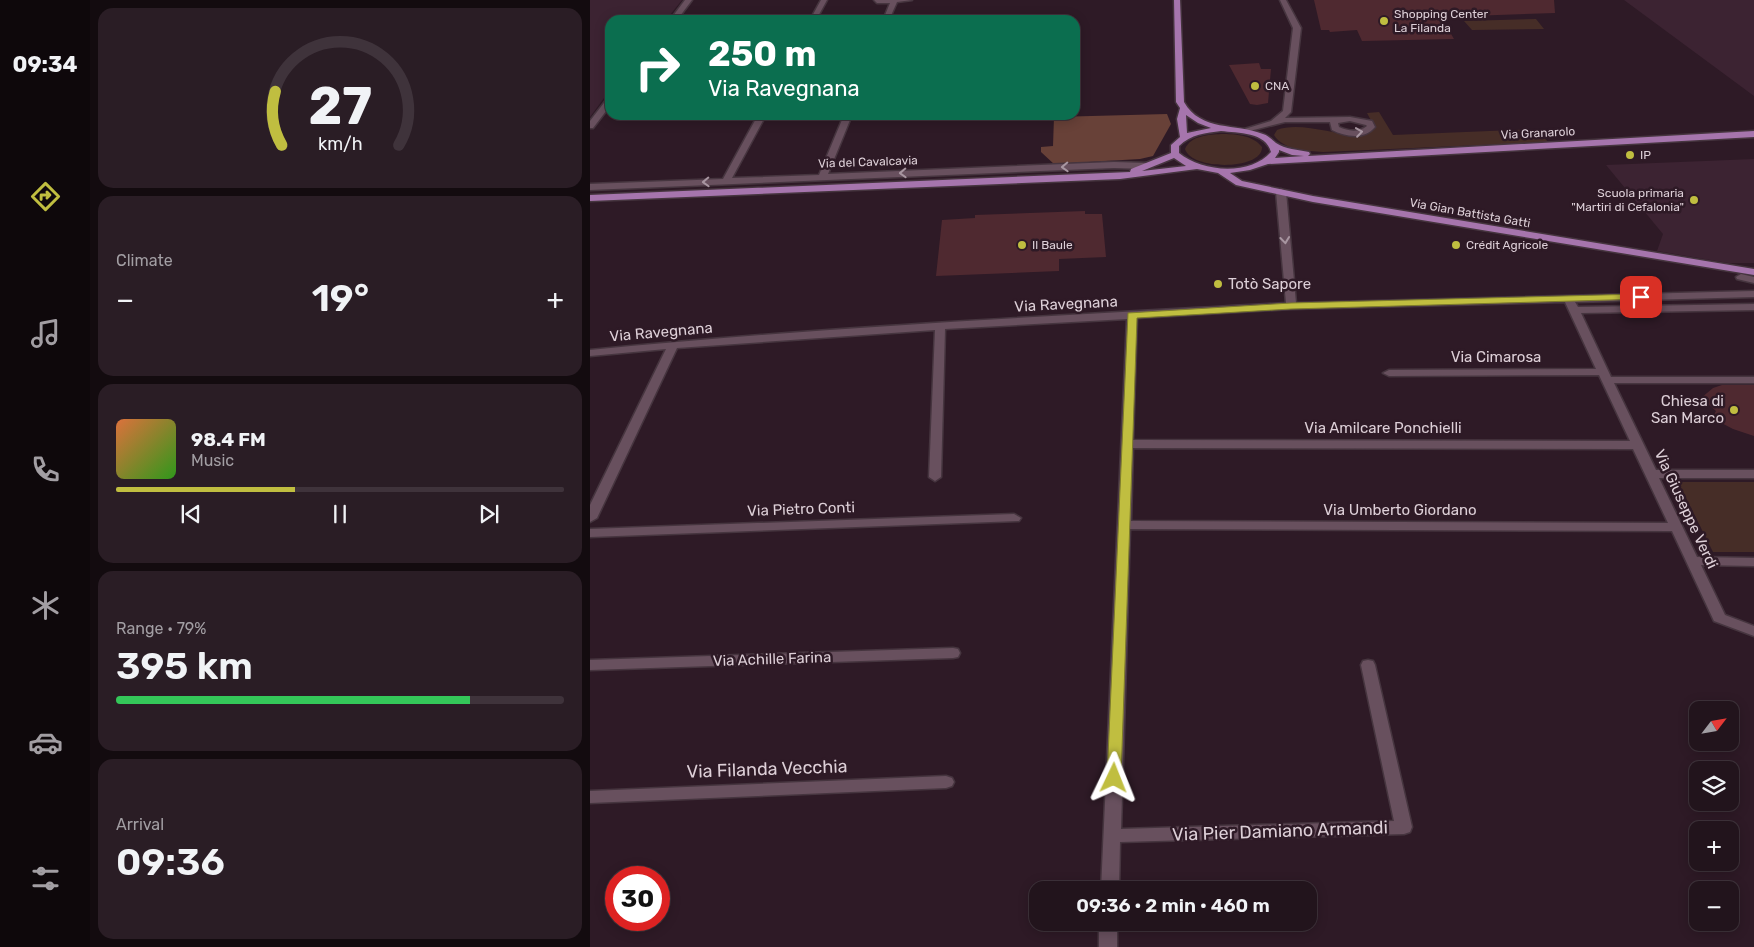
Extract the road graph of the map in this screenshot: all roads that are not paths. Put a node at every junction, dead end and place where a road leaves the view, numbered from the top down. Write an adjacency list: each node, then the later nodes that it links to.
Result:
1 (689, 0): 8 (street)
2 (824, 0): 9 (street)
3 (909, 0): 7 (street)
4 (1177, 0): 12 (main road)
5 (1283, 0): 13 (street)
6 (877, 1): 7 (street)
7 (894, 1): 10 (street)
8 (678, 15)
9 (816, 15)
10 (888, 15)
11 (605, 107): 19 (street)
12 (1183, 109): 20 (main road); 23 (main road)
13 (1287, 112): 14 (street); 18 (street)
14 (1304, 119): 15 (street); 18 (street)
15 (1345, 119): 21 (street); 21 (street, one-way to 15)
16 (759, 120): 33 (street)
17 (846, 120): 32 (street)
18 (1270, 123): 20 (street)
19 (590, 126)
20 (1238, 130): 23 (main road); 24 (main road, Via Granarolo)
21 (1341, 132): 24 (street)
22 (1754, 134): 26 (main road, Via Granarolo)
23 (1184, 137): 25 (main road)
24 (1271, 143): 26 (main road, Via Granarolo); 27 (main road)
25 (1175, 154): 28 (main road, Via del Cavalcavia); 29 (main road)
26 (1323, 157): 27 (main road, Via Granarolo)
27 (1264, 163): 30 (main road, Via Granarolo); 35 (main road, Via Gian Battista Gatti)
28 (1147, 166): 31 (main road, Via del Cavalcavia); 32 (street, Via del Cavalcavia, one-way to 32)
29 (1196, 167): 30 (main road); 31 (main road, Via del Cavalcavia)
30 (1220, 170): 35 (main road, Via Gian Battista Gatti)
31 (1120, 176): 36 (main road, Via del Cavalcavia)
32 (822, 177): 33 (street, Via del Cavalcavia)
33 (726, 181): 34 (street, Via del Cavalcavia, one-way to 34)
34 (590, 187)
35 (1281, 192): 37 (main road, Via Gian Battista Gatti); 43 (street, one-way to 43)
36 (590, 198)
37 (1656, 256): 38 (main road, Via Gian Battista Gatti); 39 (main road, Via Gian Battista Gatti)
38 (1754, 272)
39 (1741, 276): 40 (street)
40 (1754, 279)
41 (1754, 294): 42 (street, Via Ravegnana)
42 (1571, 304): 43 (street, Via Ravegnana); 44 (street, Via Ravegnana); 50 (street, Via Giuseppe Verdi)
43 (1291, 306): 45 (street, Via Ravegnana)
44 (1754, 307)
45 (1132, 315): 46 (street, Via Ravegnana); 52 (street)
46 (940, 326): 47 (street, Via Ravegnana); 56 (street)
47 (672, 345): 48 (street, Via Ravegnana); 57 (street)
48 (590, 353)
49 (1388, 373): 50 (street, Via Cimarosa)
50 (1605, 376): 51 (street, Via Cimarosa); 53 (street, Via Giuseppe Verdi)
51 (1754, 380)
52 (1127, 444): 53 (street, Via Amilcare Ponchielli); 59 (street)
53 (1638, 445): 54 (street, Via Giuseppe Verdi)
54 (1652, 474): 55 (street); 60 (street, Via Giuseppe Verdi)
55 (1754, 474)
56 (935, 477)
57 (590, 518)
58 (1014, 518): 61 (street, Via Pietro Conti)
59 (1124, 525): 60 (street, Via Umberto Giordano); 70 (street)
60 (1677, 527): 62 (street, Via Giuseppe Verdi)
61 (590, 533)
62 (1693, 561): 63 (street); 64 (street, Via Giuseppe Verdi)
63 (1754, 562)
64 (1754, 631)
65 (953, 652): 66 (street, Via Achille Farina)
66 (590, 665)
67 (1368, 665): 70 (street, Via Pier Damiano Armandi)
68 (946, 782): 69 (street, Via Filanda Vecchia)
69 (590, 797)
70 (1112, 836): 71 (street)
71 (1110, 881)
72 (1108, 931): 73 (street)
73 (1108, 947)

